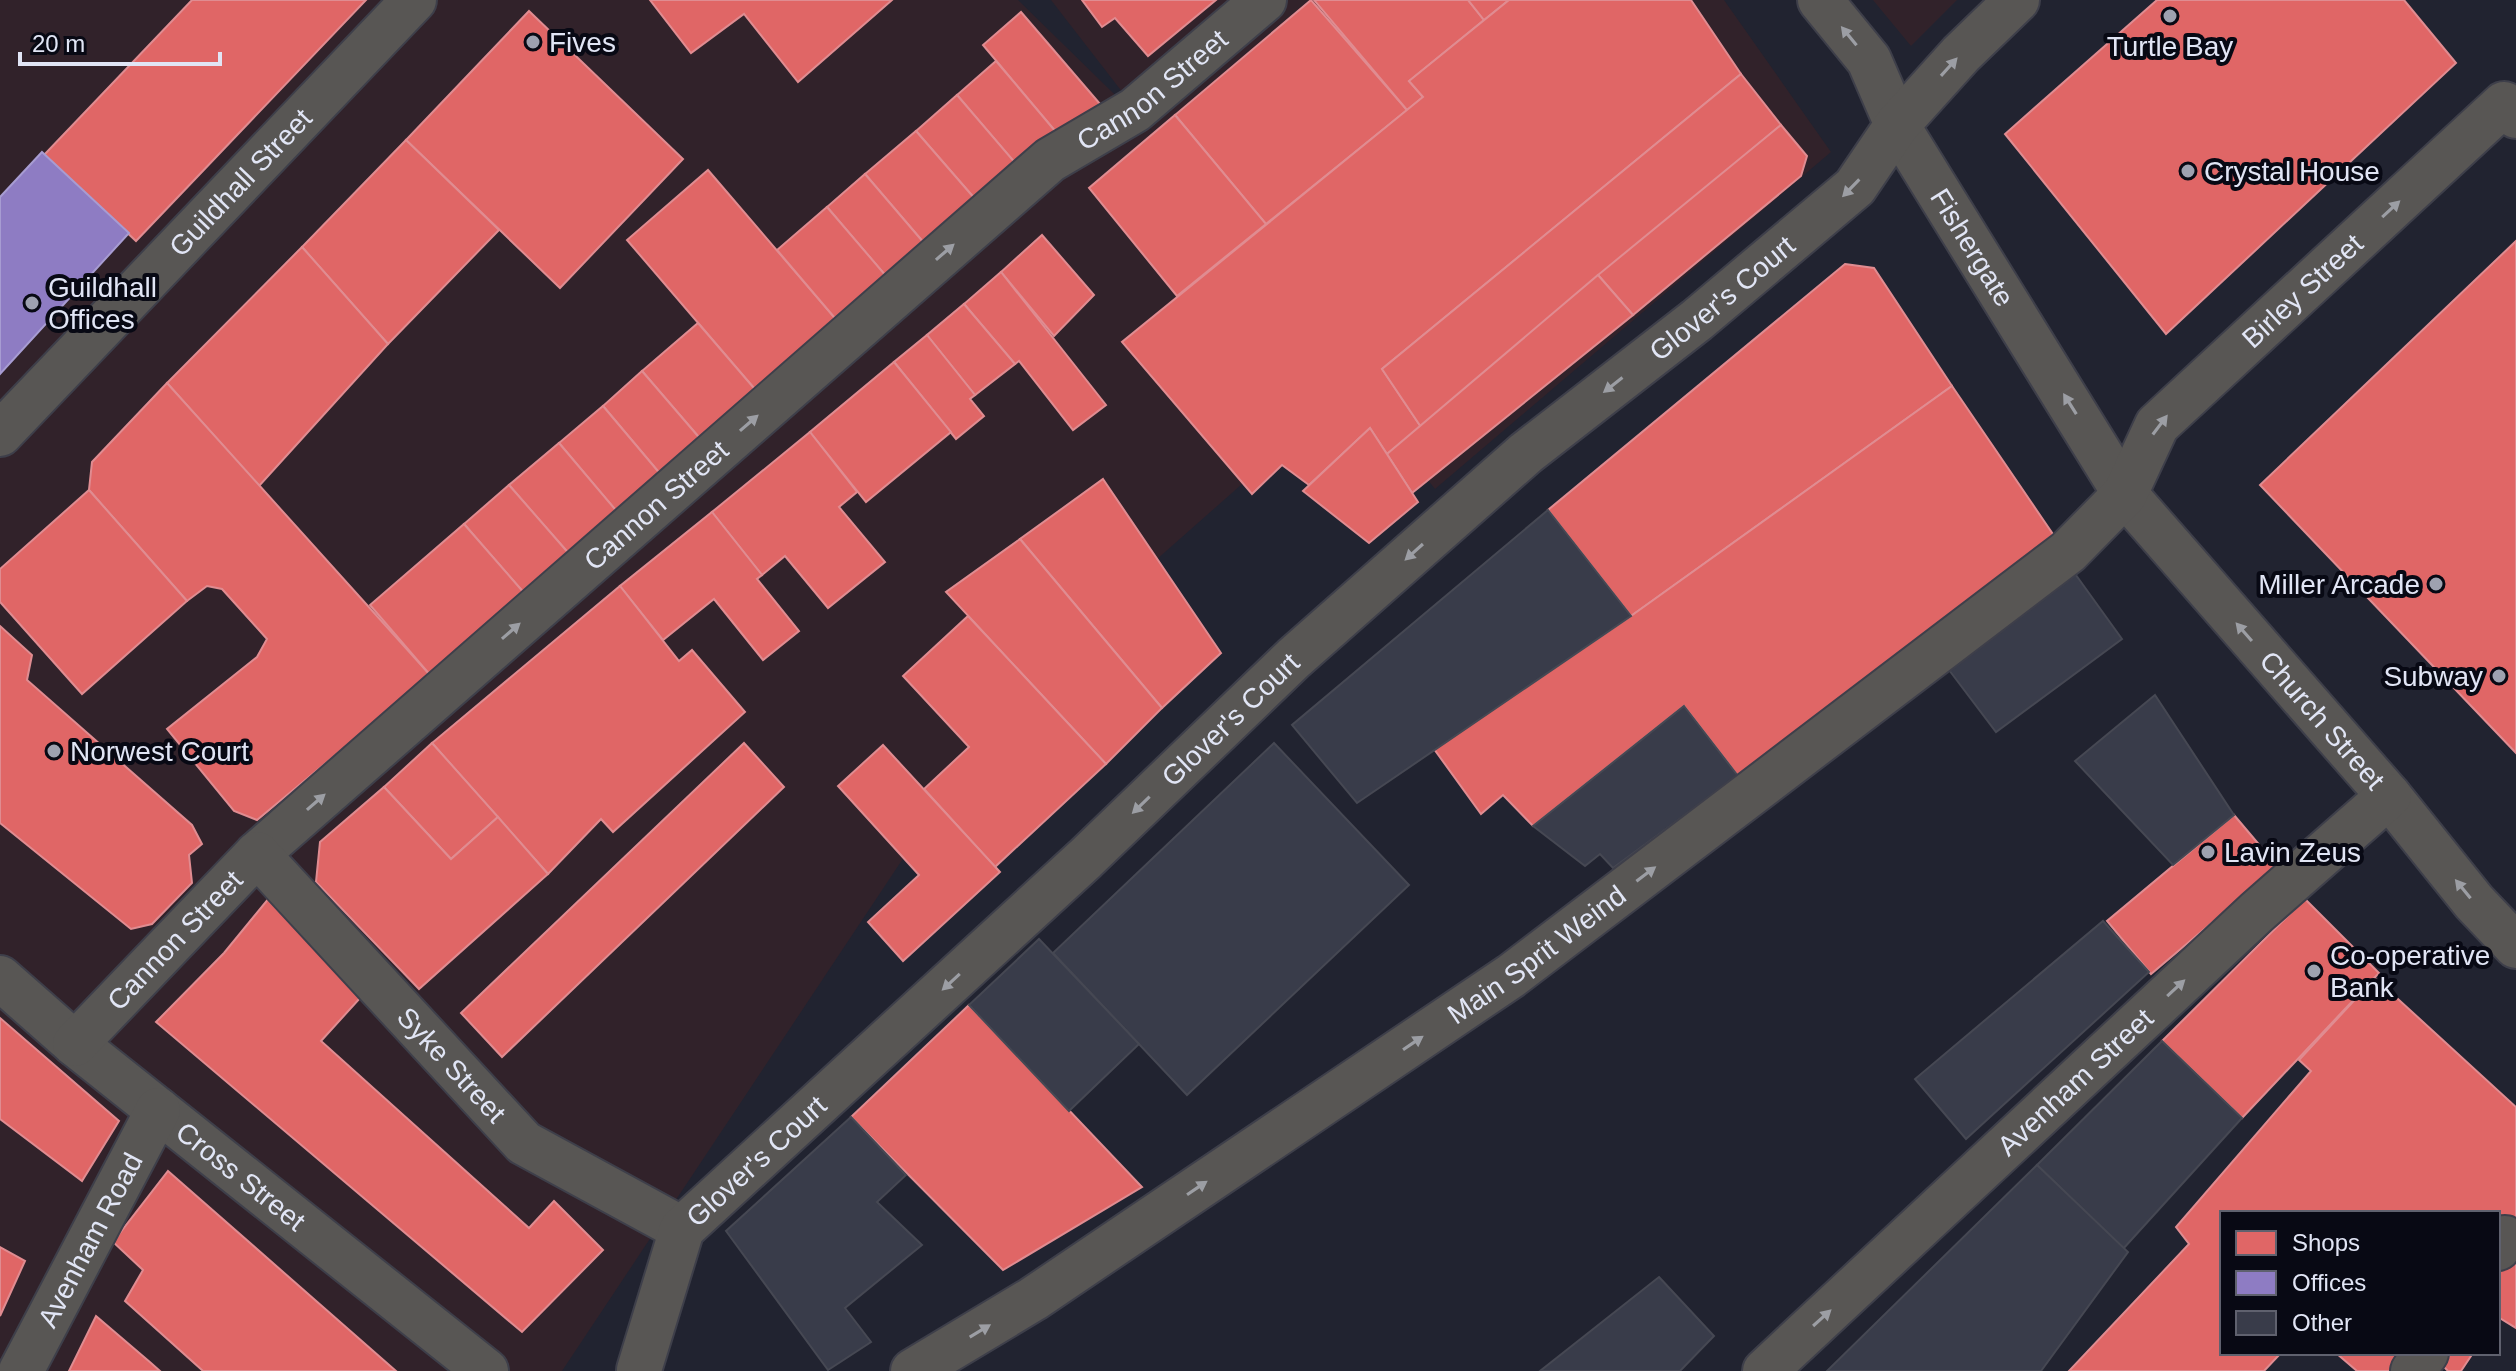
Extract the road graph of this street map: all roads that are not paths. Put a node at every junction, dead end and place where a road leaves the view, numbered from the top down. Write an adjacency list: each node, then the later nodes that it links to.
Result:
1 (414, 0): 7 (street, Guildhall Street)
2 (1264, 0): 10 (street, Cannon Street, one-way to 2)
3 (1820, 0): 6 (street, Fishergate, one-way to 3)
4 (2017, 0): 6 (street, Glover's Court, one-way to 4)
5 (2510, 110): 8 (street, Birley Street, one-way to 5)
6 (1897, 125): 8 (street, Fishergate, one-way to 6); 15 (street, Glover's Court, one-way to 15)
7 (0, 434)
8 (2125, 494): 9 (street, Church Street, one-way to 8); 19 (street, Main Sprit Weind, one-way to 8)
9 (2389, 796): 11 (street, Church Street, one-way to 9); 20 (street, Avenham Street, one-way to 9)
10 (257, 854): 13 (street, Cannon Street); 15 (street, Syke Street)
11 (2516, 946)
12 (0, 978): 13 (street, Cross Street)
13 (75, 1044): 14 (street, Cross Street)
14 (158, 1110): 16 (street, Avenham Road); 17 (street, Cross Street)
15 (682, 1229): 18 (street, Glover's Court)
16 (21, 1371)
17 (486, 1371)
18 (636, 1371)
19 (913, 1371)
20 (1765, 1371)

